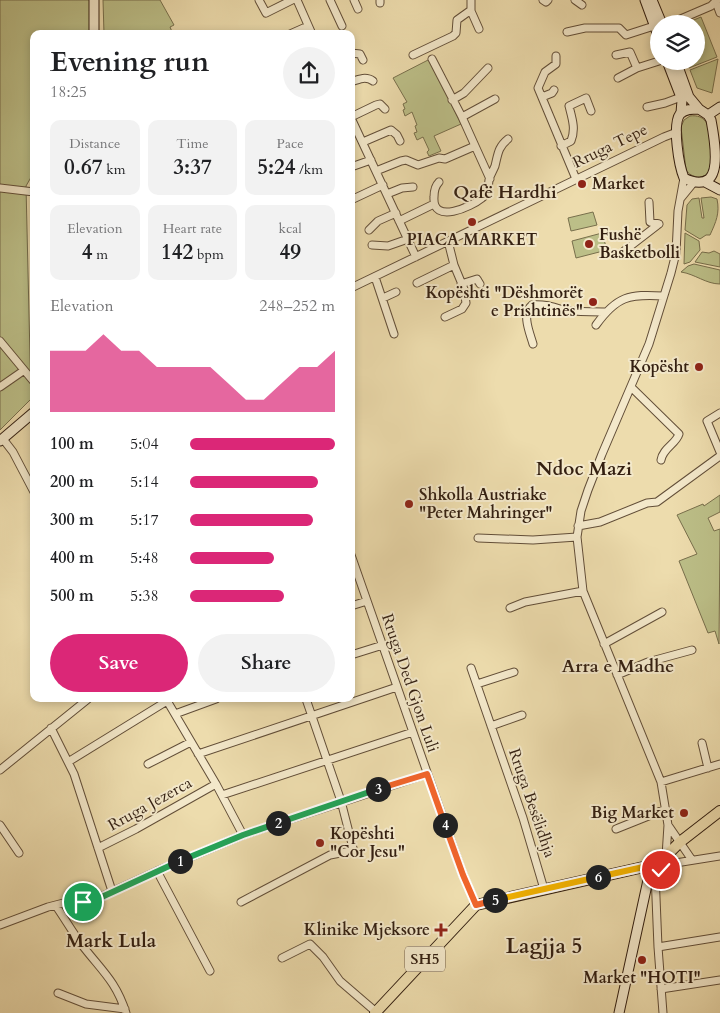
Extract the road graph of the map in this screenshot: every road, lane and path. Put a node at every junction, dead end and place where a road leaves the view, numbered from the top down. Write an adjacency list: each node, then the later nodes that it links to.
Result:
1 (94, 0): 25 (main road)
2 (259, 0): 3 (street)
3 (292, 0)
4 (297, 0): 21 (street)
5 (330, 0): 22 (street)
6 (354, 0): 15 (street)
7 (471, 0): 16 (street)
8 (543, 0): 9 (street)
9 (548, 0)
10 (575, 0): 14 (street)
11 (644, 0): 18 (main road)
12 (652, 0): 19 (main road)
13 (714, 2): 17 (street); 20 (street)
14 (582, 5)
15 (358, 9)
16 (471, 11): 24 (street); 30 (street)
17 (720, 13)
18 (652, 15)
19 (656, 15)
20 (687, 15)
21 (308, 26): 26 (street); 27 (street)
22 (342, 26)
23 (650, 28): 28 (street)
24 (479, 29)
25 (94, 30)
26 (299, 30)
27 (310, 30)
28 (567, 32)
29 (355, 53): 34 (street)
30 (413, 55)
31 (616, 55): 37 (street)
32 (556, 56): 44 (street)
33 (432, 59): 46 (street)
34 (363, 60)
35 (650, 64): 37 (street)
36 (488, 68): 46 (street)
37 (637, 68): 40 (street)
38 (671, 70): 45 (main road)
39 (679, 70): 51 (main road)
40 (618, 78)
41 (355, 80): 42 (street)
42 (373, 81)
43 (554, 90): 44 (street)
44 (542, 97): 63 (street)
45 (681, 98): 48 (street); 53 (main road)
46 (452, 100): 56 (street)
47 (495, 100): 56 (street)
48 (647, 107)
49 (720, 107): 55 (main road)
50 (385, 108): 54 (street)
51 (699, 109): 53 (main road); 55 (main road)
52 (592, 111): 63 (street)
53 (681, 113): 57 (main road)
54 (355, 115)
55 (708, 115): 67 (main road)
56 (462, 117): 62 (street)
57 (677, 132): 68 (main road); 70 (street, Rruga Tepe)
58 (355, 134): 61 (street)
59 (508, 139): 69 (street)
60 (400, 141): 61 (street)
61 (363, 142): 64 (street)
62 (475, 146): 66 (street); 69 (street)
63 (561, 146): 70 (street)
64 (371, 160): 65 (street); 66 (street)
65 (355, 166)
66 (376, 171): 74 (street)
67 (719, 173): 73 (main road)
68 (684, 178): 72 (main road); 81 (street)
69 (490, 179): 83 (street)
70 (576, 179): 87 (street, Rruga Tepe)
71 (439, 182): 83 (street)
72 (694, 182): 73 (main road); 81 (street)
73 (705, 182): 77 (main road)
74 (383, 185): 79 (street); 80 (street)
75 (413, 187): 79 (street)
76 (0, 188): 78 (street)
77 (720, 190)
78 (30, 192)
79 (387, 194): 84 (street)
80 (355, 198)
81 (681, 198): 98 (street)
82 (649, 202): 89 (street)
83 (434, 204): 84 (street)
84 (398, 217): 85 (street); 86 (street)
85 (369, 230)
86 (408, 239): 88 (street); 90 (street)
87 (448, 241): 90 (street, Rruga Tepe); 91 (street)
88 (372, 245)
89 (624, 251)
90 (416, 257): 92 (street, Rruga Tepe)
91 (454, 265): 93 (street); 94 (street)
92 (375, 277): 96 (street, Rruga Tepe); 99 (street)
93 (417, 283)
94 (461, 284): 95 (street); 101 (street)
95 (480, 284)
96 (355, 286)
97 (396, 292): 99 (street)
98 (663, 296): 100 (street); 109 (street)
99 (383, 298): 103 (street)
100 (606, 312): 102 (street); 105 (street)
101 (445, 317)
102 (596, 326)
103 (394, 334)
104 (0, 341): 106 (street)
105 (533, 344)
106 (23, 372): 107 (street); 108 (street)
107 (30, 378)
108 (0, 387)
109 (631, 387): 115 (street); 117 (street)
110 (720, 413): 113 (street)
111 (30, 415): 112 (main road)
112 (1, 440): 116 (street)
113 (720, 452)
114 (720, 456): 117 (street)
115 (661, 460)
116 (30, 484)
117 (578, 526): 118 (street)
118 (578, 537): 119 (street); 121 (street)
119 (478, 538)
120 (355, 567): 122 (street, Rruga Ded Gjon Luli)
121 (583, 591): 124 (street); 126 (street)
122 (367, 601): 123 (street); 127 (street, Rruga Ded Gjon Luli)
123 (355, 605)
124 (510, 608)
125 (662, 612): 126 (street)
126 (604, 644): 132 (street)
127 (382, 645): 129 (street); 134 (street, Rruga Ded Gjon Luli)
128 (692, 650): 132 (street)
129 (355, 654)
130 (472, 668): 133 (street, Rruga Besëlidhja)
131 (514, 672): 133 (street)
132 (616, 675): 158 (street)
133 (477, 684): 145 (street, Rruga Besëlidhja)
134 (397, 687): 135 (street); 147 (street, Rruga Ded Gjon Luli)
135 (355, 701)
136 (84, 702): 146 (street)
137 (163, 702): 152 (street)
138 (167, 702): 142 (street)
139 (208, 702): 142 (street)
140 (307, 702): 144 (street)
141 (353, 702): 144 (street)
142 (175, 714): 148 (street)
143 (522, 715): 145 (street)
144 (312, 716): 150 (street); 151 (street)
145 (491, 726): 175 (street, Rruga Besëlidhja)
146 (52, 728): 152 (street); 156 (street)
147 (413, 732): 151 (street); 157 (street, Rruga Ded Gjon Luli)
148 (191, 742): 150 (street); 153 (street)
149 (702, 743): 155 (street)
150 (198, 754): 159 (street)
151 (327, 760): 160 (street); 161 (street)
152 (68, 762): 169 (street)
153 (148, 764)
154 (719, 766): 155 (street)
155 (708, 768): 158 (street)
156 (0, 770)
157 (427, 774): 161 (street); 178 (street, Rruga Ded Gjon Luli)
158 (661, 782): 162 (street)
159 (216, 784): 160 (street); 169 (street, Rruga Jezerca)
160 (222, 795): 167 (street)
161 (341, 801): 167 (street); 177 (street)
162 (666, 809): 165 (street); 166 (street)
163 (720, 811): 168 (main road)
164 (0, 825): 170 (street)
165 (668, 825): 168 (street); 173 (street)
166 (616, 829)
167 (243, 835): 174 (street)
168 (680, 842): 172 (street); 173 (main road)
169 (98, 848): 176 (street)
170 (19, 853)
171 (720, 856): 172 (street)
172 (692, 860): 173 (street)
173 (657, 865): 175 (main road); 182 (street); 190 (main road)
174 (157, 871): 176 (street); 184 (street)
175 (544, 889): 178 (main road)
176 (112, 891): 179 (street)
177 (242, 902)
178 (476, 905): 189 (main road, SH5)
179 (56, 906): 180 (street); 188 (street)
180 (1, 923)
181 (720, 937): 182 (street)
182 (658, 947): 186 (street)
183 (282, 958): 189 (street)
184 (210, 971)
185 (720, 980): 186 (street)
186 (660, 989): 191 (street)
187 (58, 993): 188 (street)
188 (125, 1011)
189 (375, 1013)
190 (619, 1013)
191 (663, 1013)

